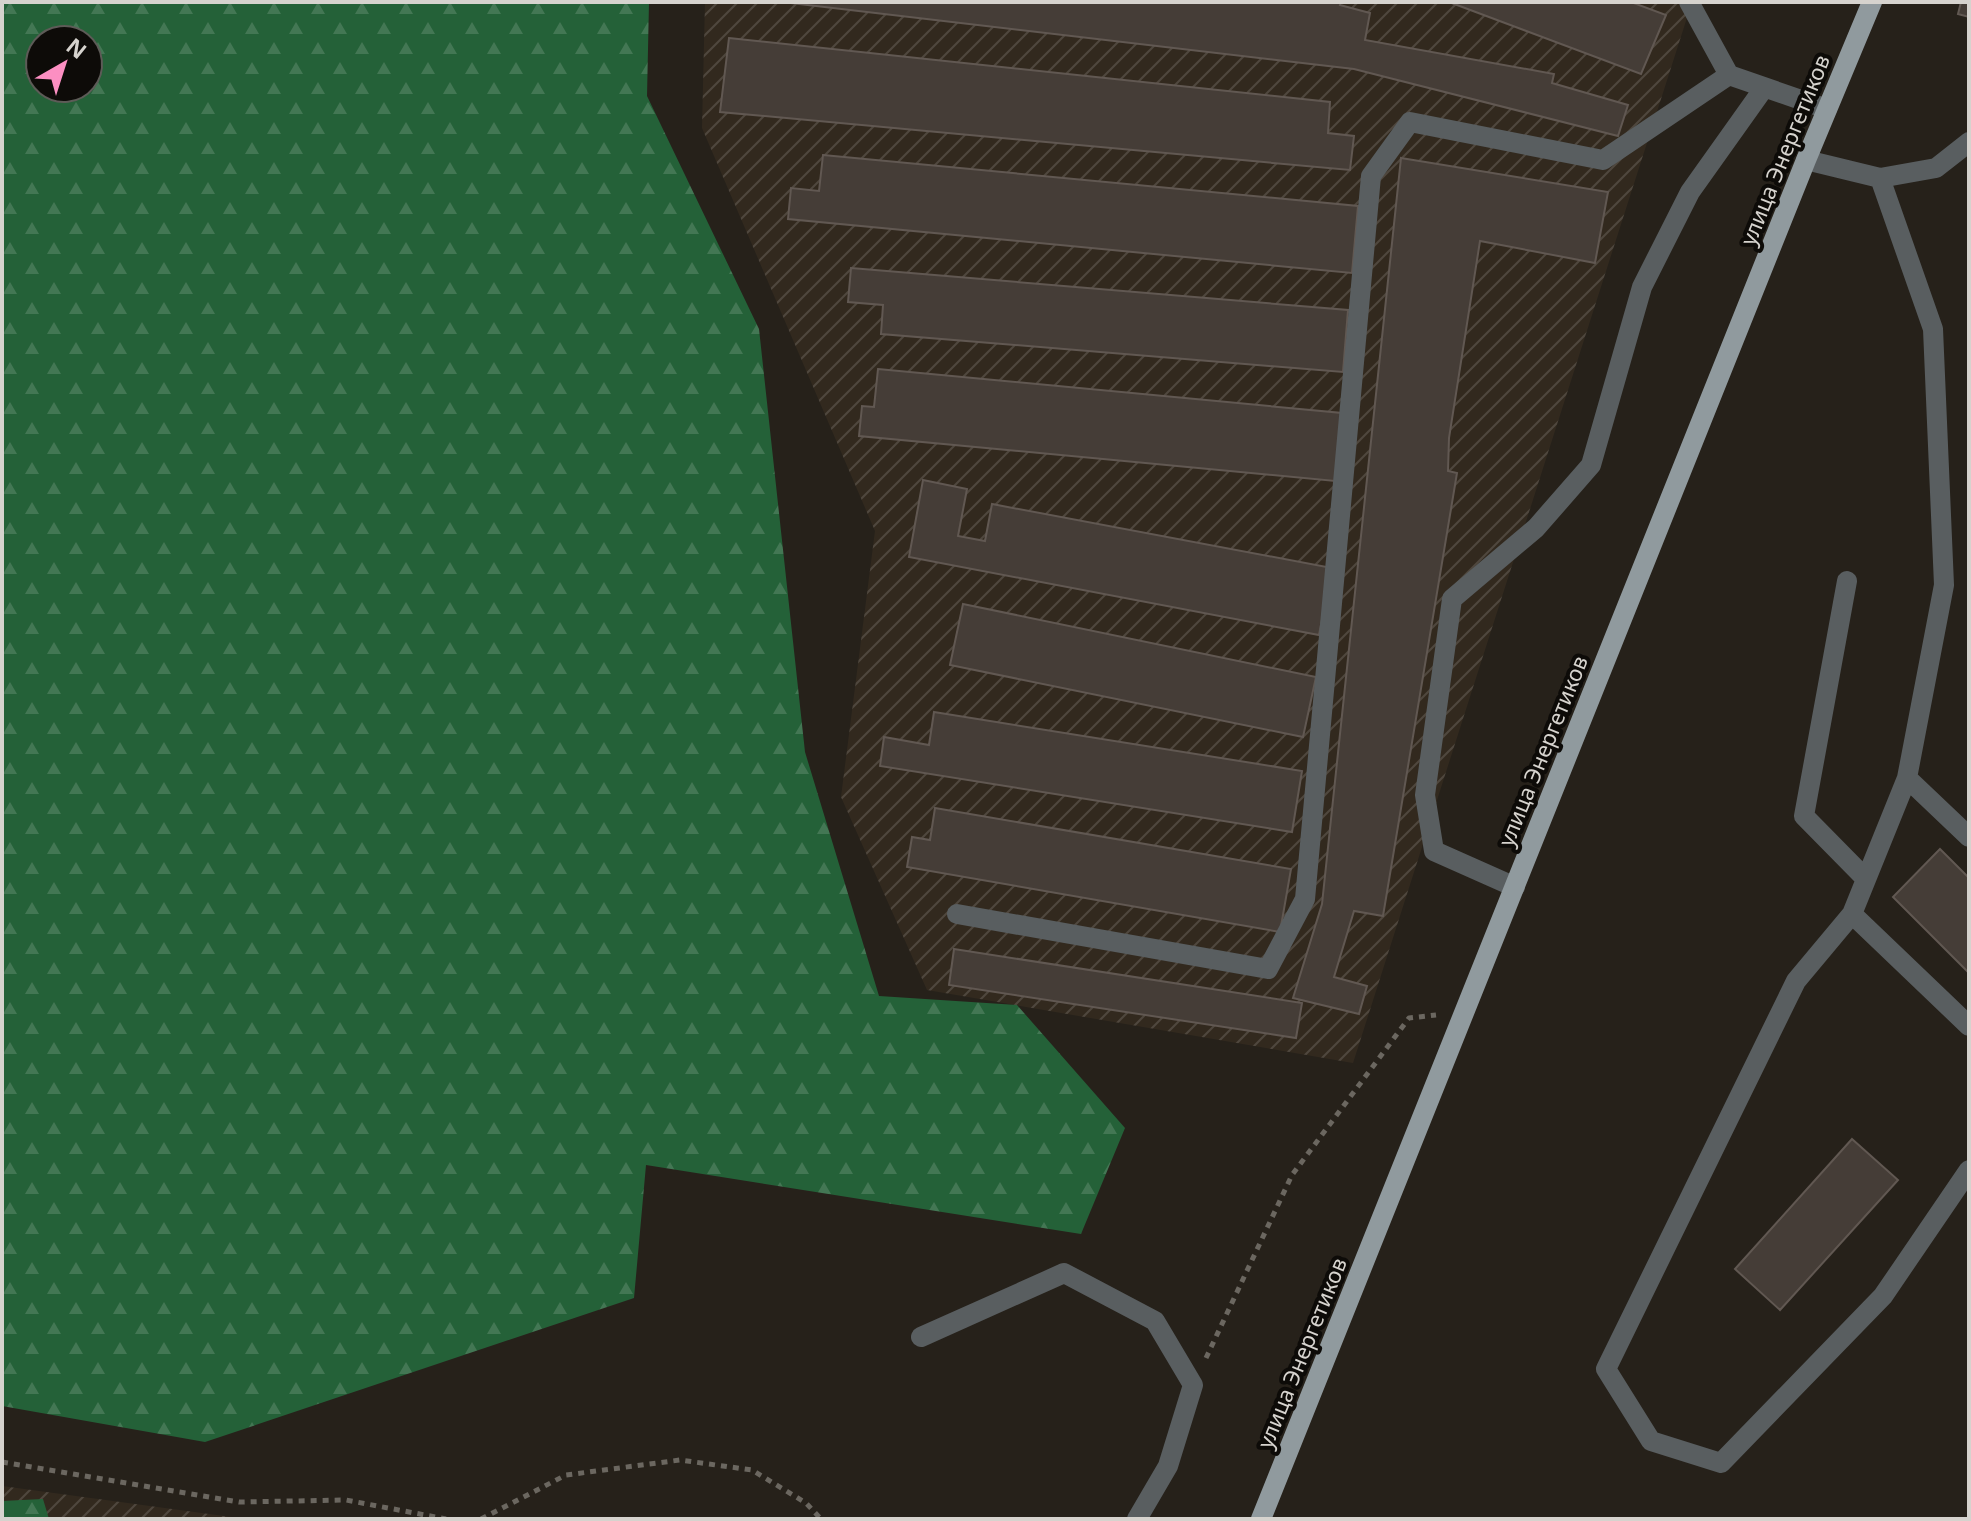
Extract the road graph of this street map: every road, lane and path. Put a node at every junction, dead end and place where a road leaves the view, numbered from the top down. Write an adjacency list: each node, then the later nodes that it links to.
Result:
1 (1689, 2): 3 (street)
2 (1872, 2): 5 (main road, улица Энергетиков)
3 (1729, 75): 4 (street); 14 (street)
4 (1764, 88): 5 (street); 13 (street)
5 (1827, 109): 7 (main road, улица Энергетиков)
6 (1969, 142): 8 (street)
7 (1806, 160): 8 (street); 13 (main road, улица Энергетиков)
8 (1880, 178): 10 (street)
9 (1847, 581): 12 (street)
10 (1907, 778): 11 (street); 12 (street)
11 (1969, 837)
12 (1866, 879): 15 (street)
13 (1515, 887): 16 (main road, улица Энергетиков)
14 (957, 914)
15 (1852, 914): 17 (street); 18 (street)
16 (1465, 1012): 20 (path); 26 (main road, улица Энергетиков)
17 (1969, 1026)
18 (1969, 1170)
19 (921, 1337): 20 (street)
20 (1193, 1385): 25 (street)
21 (2, 1462): 22 (path)
22 (446, 1519)
23 (481, 1519): 24 (path)
24 (821, 1519)
25 (1137, 1519)
26 (1261, 1519)

